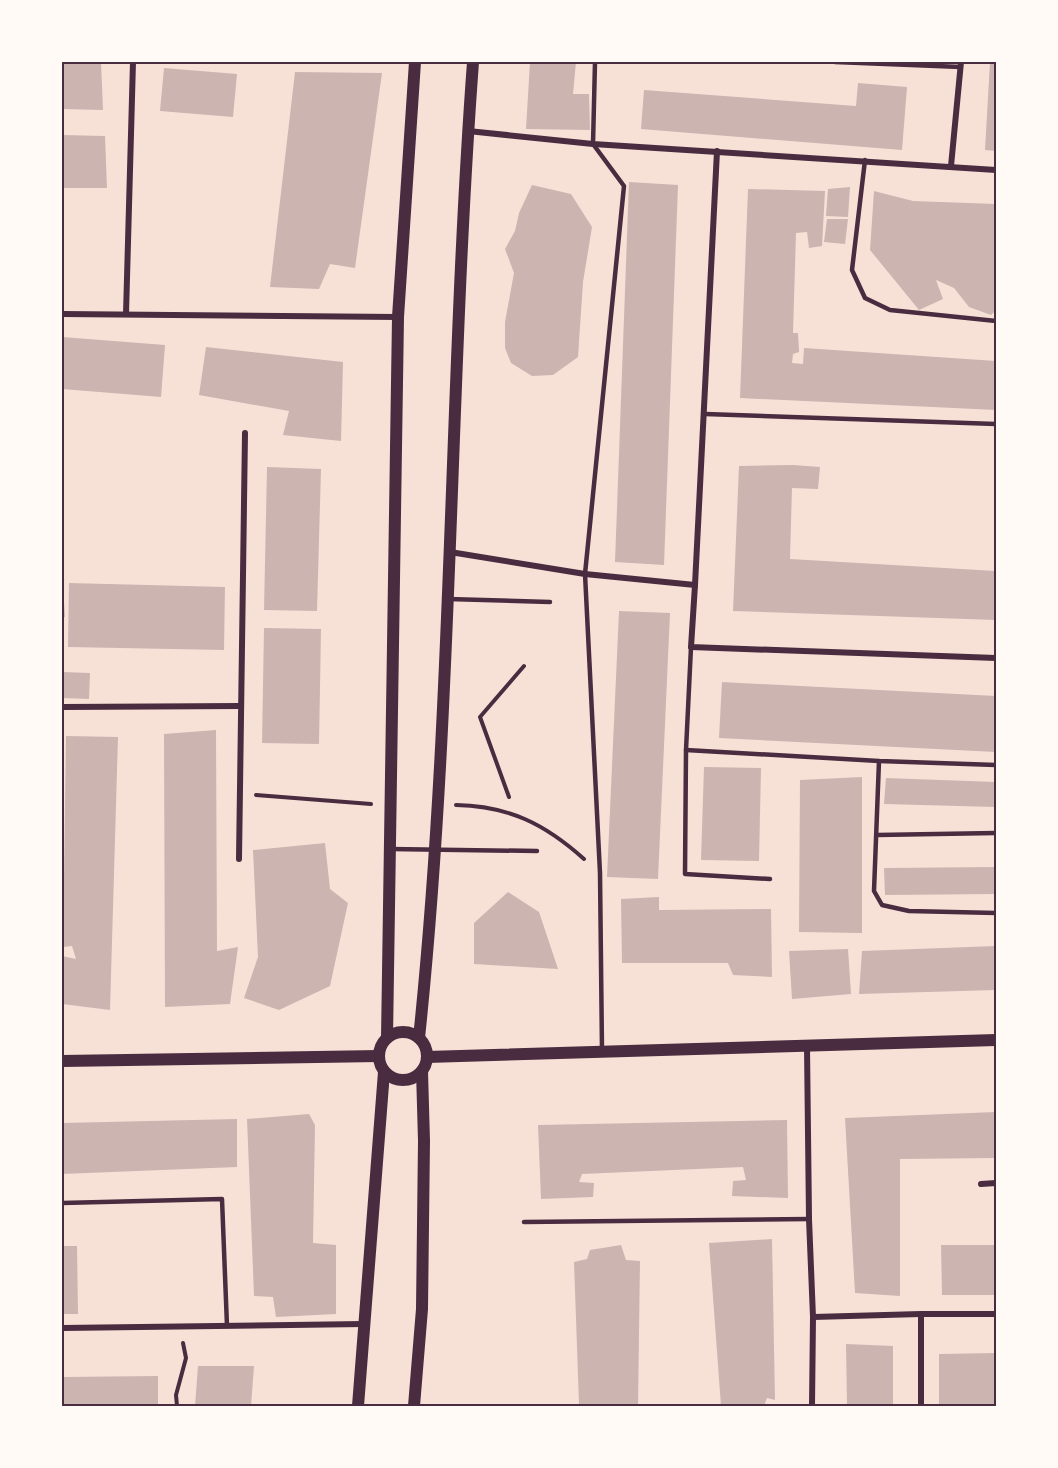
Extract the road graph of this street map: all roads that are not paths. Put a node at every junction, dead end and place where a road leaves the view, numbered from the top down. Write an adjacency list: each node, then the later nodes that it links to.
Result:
1 (133, 62): 14 (street)
2 (415, 62): 15 (main road)
3 (473, 62): 7 (main road)
4 (595, 62): 8 (lane)
5 (835, 62): 6 (lane)
6 (961, 64): 11 (street)
7 (468, 131): 8 (street); 20 (main road)
8 (593, 144): 9 (street); 21 (lane)
9 (717, 151): 10 (street); 17 (street)
10 (865, 160): 11 (street); 16 (lane)
11 (951, 166): 12 (street)
12 (996, 170)
13 (62, 314): 14 (street)
14 (126, 314): 15 (street)
15 (398, 317): 35 (main road)
16 (996, 321)
17 (705, 414): 18 (lane); 22 (street)
18 (996, 424)
19 (245, 433): 27 (street)
20 (450, 552): 21 (street); 23 (main road)
21 (585, 574): 22 (street); 44 (lane)
22 (695, 585): 25 (street)
23 (448, 599): 24 (lane); 34 (main road)
24 (550, 602)
25 (691, 647): 26 (street); 29 (lane)
26 (996, 658)
27 (241, 706): 28 (street); 37 (street)
28 (62, 707)
29 (686, 750): 30 (lane); 38 (lane)
30 (879, 761): 31 (lane); 33 (lane)
31 (996, 765)
32 (996, 833): 33 (lane)
33 (877, 835): 39 (lane)
34 (434, 848): 35 (lane); 36 (lane); 41 (main road)
35 (390, 849): 40 (main road)
36 (537, 851)
37 (239, 859)
38 (770, 879)
39 (996, 913)
40 (387, 1038): 41 (main road); 45 (main road)
41 (419, 1038): 46 (main road)
42 (996, 1040): 43 (main road)
43 (807, 1047): 44 (main road); 53 (street)
44 (602, 1051): 46 (main road)
45 (378, 1056): 47 (main road); 49 (main road)
46 (427, 1057): 48 (main road)
47 (62, 1061)
48 (422, 1071): 49 (main road); 62 (main road)
49 (384, 1072): 58 (main road)
50 (996, 1183): 51 (street)
51 (981, 1184)
52 (62, 1203): 59 (lane)
53 (809, 1219): 54 (lane); 57 (street)
54 (524, 1222)
55 (921, 1314): 56 (street); 57 (street); 64 (street)
56 (996, 1314)
57 (813, 1317): 63 (street)
58 (366, 1324): 59 (street); 61 (main road)
59 (227, 1326): 60 (street)
60 (62, 1328)
61 (358, 1407)
62 (414, 1407)
63 (812, 1407)
64 (921, 1407)

